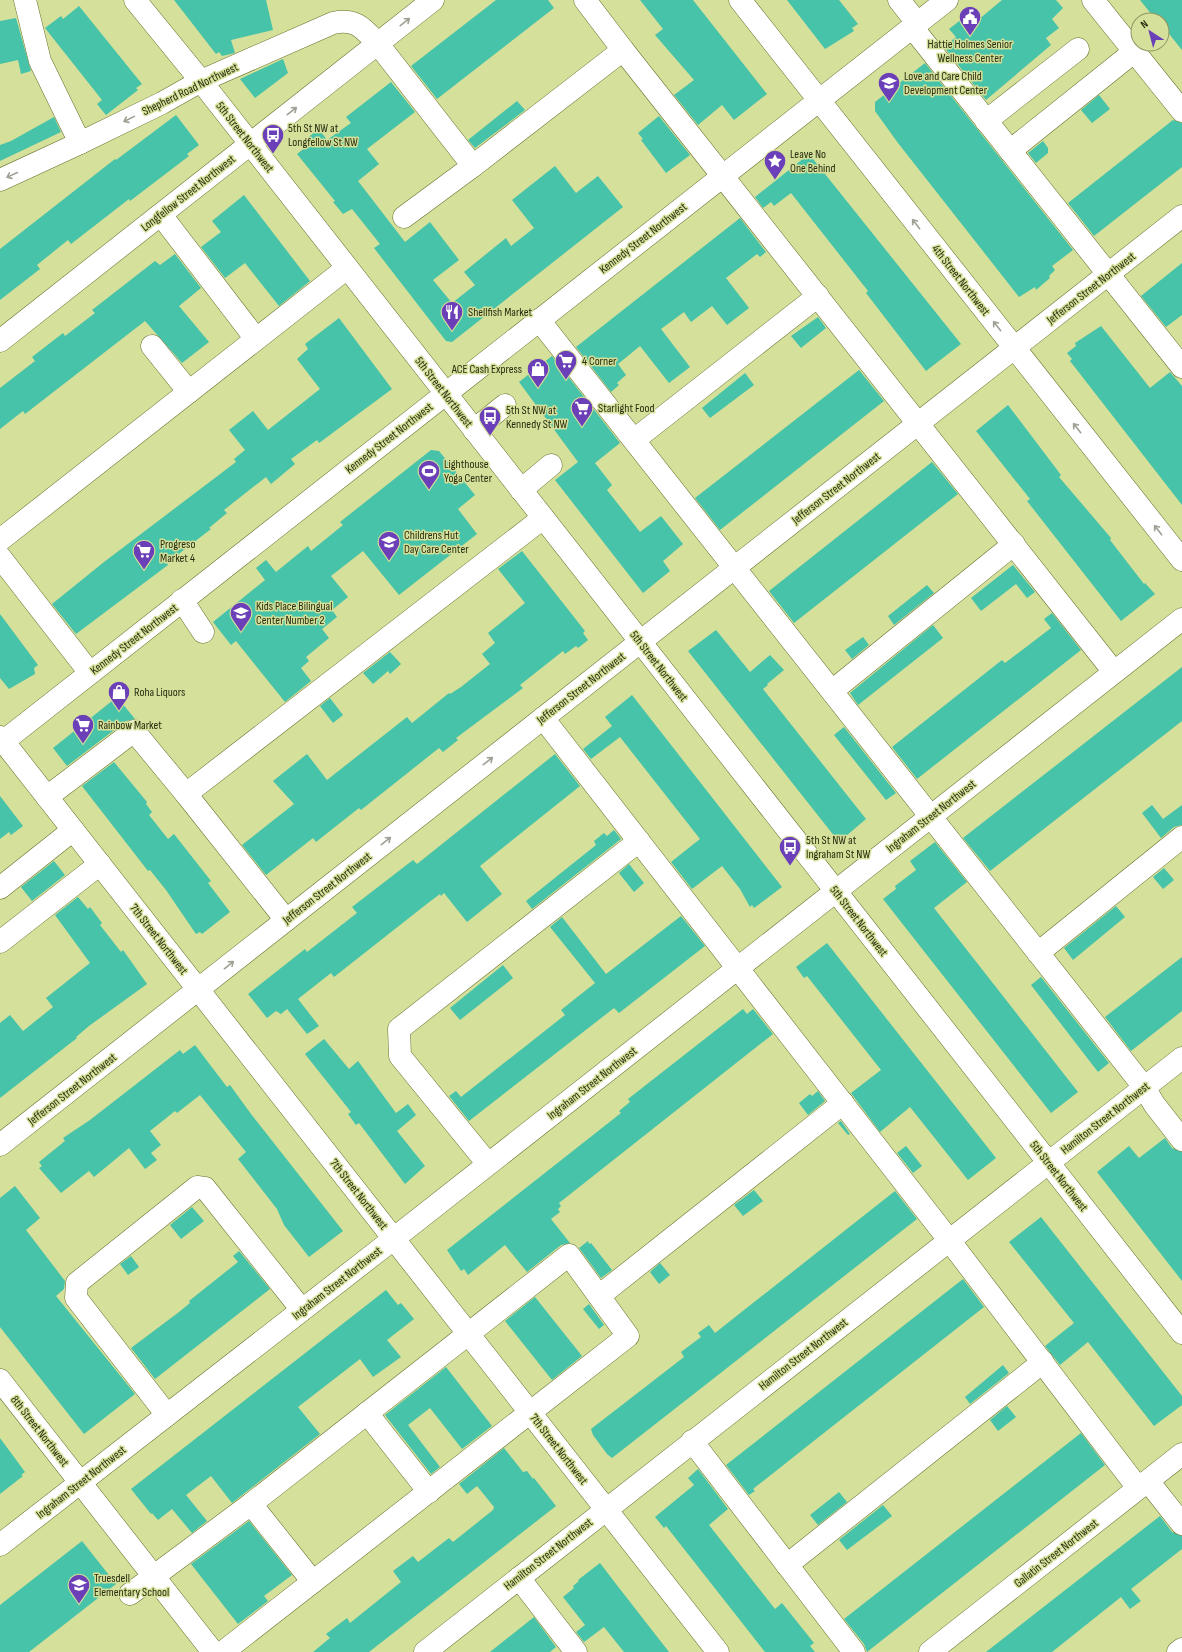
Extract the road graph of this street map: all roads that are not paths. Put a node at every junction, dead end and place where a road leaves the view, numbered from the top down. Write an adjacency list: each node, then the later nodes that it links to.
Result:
1 (25, 0): 20 (street)
2 (135, 0): 16 (street, 5th Street Northwest)
3 (433, 0): 10 (street, Longfellow Street Northwest, one-way to 3)
4 (585, 0): 13 (street)
5 (740, 0): 17 (street, 4th Street Northwest)
6 (899, 0): 9 (street)
7 (947, 0): 9 (street, Kennedy Street Northwest)
8 (1093, 0): 11 (street)
9 (915, 25): 17 (street, Kennedy Street Northwest); 19 (street)
10 (378, 44): 16 (street, Shepherd Road Northwest); 21 (street, Longfellow Street Northwest, one-way to 10); 23 (street, Shepherd Road Northwest)
11 (1130, 45)
12 (1078, 49): 19 (street)
13 (623, 50): 23 (street); 24 (street)
14 (1134, 52): 22 (street)
15 (1136, 52): 18 (street)
16 (200, 81): 20 (street, Shepherd Road Northwest, one-way to 20); 21 (street, 5th Street Northwest)
17 (819, 101): 24 (street, Kennedy Street Northwest); 36 (street, 4th Street Northwest, one-way to 17)
18 (1182, 111)
19 (986, 121): 22 (street)
20 (80, 143): 25 (street, Shepherd Road Northwest, one-way to 25)
21 (250, 144): 26 (street, Longfellow Street Northwest); 29 (street, 5th Street Northwest)
22 (1010, 151): 30 (street)
23 (473, 166): 28 (street)
24 (722, 176): 31 (street); 32 (street, Kennedy Street Northwest)
25 (0, 180)
26 (161, 214): 33 (street); 34 (street, Longfellow Street Northwest)
27 (1182, 216): 30 (street, Jefferson Street Northwest)
28 (404, 217)
29 (347, 268): 33 (street); 39 (street, 5th Street Northwest)
30 (1108, 274): 36 (street, Jefferson Street Northwest); 37 (street)
31 (818, 296): 41 (street); 43 (street)
32 (540, 320): 39 (street, Kennedy Street Northwest); 43 (street)
33 (256, 339): 38 (street)
34 (0, 341)
35 (152, 346): 38 (street)
36 (1014, 348): 41 (street, Jefferson Street Northwest); 50 (street, 4th Street Northwest, one-way to 36)
37 (1182, 368)
38 (189, 392): 47 (street)
39 (446, 394): 42 (street, 5th Street Northwest); 52 (street, Kennedy Street Northwest)
40 (505, 405): 42 (street)
41 (919, 423): 48 (street); 51 (street, Jefferson Street Northwest)
42 (474, 430): 45 (street, 5th Street Northwest)
43 (634, 440): 51 (street)
44 (551, 465): 45 (street)
45 (521, 490): 46 (street, 5th Street Northwest)
46 (543, 518): 55 (street, 5th Street Northwest); 61 (street)
47 (0, 540)
48 (1014, 544): 56 (street); 58 (street)
49 (0, 557): 57 (street)
50 (1182, 560)
51 (735, 568): 55 (street, Jefferson Street Northwest); 58 (street)
52 (182, 600): 54 (street); 57 (street, Kennedy Street Northwest)
53 (1182, 619): 56 (street, Ingraham Street Northwest)
54 (203, 632)
55 (640, 642): 59 (street, Jefferson Street Northwest); 69 (street, 5th Street Northwest)
56 (1114, 672): 63 (street, Ingraham Street Northwest)
57 (90, 673): 60 (street, Kennedy Street Northwest)
58 (832, 691): 63 (street)
59 (543, 718): 66 (street); 70 (street, Jefferson Street Northwest, one-way to 59)
60 (1, 740): 62 (street, 7th Street Northwest)
61 (186, 794): 62 (street); 70 (street)
62 (47, 796): 64 (street, 7th Street Northwest)
63 (931, 817): 69 (street, Ingraham Street Northwest); 72 (street)
64 (73, 830): 67 (street, 7th Street Northwest); 68 (street)
65 (1182, 837): 72 (street)
66 (639, 841): 73 (street); 81 (street)
67 (100, 864): 71 (street); 74 (street, 7th Street Northwest)
68 (0, 888)
69 (836, 891): 73 (street, Ingraham Street Northwest); 80 (street, 5th Street Northwest)
70 (286, 920): 74 (street, Jefferson Street Northwest, one-way to 70)
71 (0, 942)
72 (1038, 953): 76 (street)
73 (738, 968): 77 (street); 81 (street, Ingraham Street Northwest)
74 (198, 990): 79 (street, Jefferson Street Northwest); 82 (street, 7th Street Northwest)
75 (1182, 1058): 76 (street, Hamilton Street Northwest)
76 (1144, 1088): 78 (street); 80 (street, Hamilton Street Northwest)
77 (843, 1103): 83 (street); 84 (street)
78 (1182, 1140)
79 (0, 1145)
80 (1048, 1162): 83 (street, Hamilton Street Northwest); 87 (street, 5th Street Northwest)
81 (488, 1164): 82 (street, Ingraham Street Northwest)
82 (394, 1238): 85 (street, Ingraham Street Northwest); 86 (street, 7th Street Northwest)
83 (949, 1240): 88 (street); 93 (street, Hamilton Street Northwest)
84 (599, 1296): 86 (street); 91 (street)
85 (302, 1310): 92 (street, Ingraham Street Northwest); 92 (street)
86 (468, 1333): 90 (street); 91 (street, 7th Street Northwest)
87 (1182, 1333)
88 (1043, 1362): 96 (street); 102 (street)
89 (0, 1380): 95 (street, 8th Street Northwest)
90 (367, 1413): 97 (street); 98 (street)
91 (530, 1413): 97 (street); 99 (street, 7th Street Northwest)
92 (167, 1415): 95 (street, Ingraham Street Northwest)
93 (692, 1441): 99 (street, Hamilton Street Northwest); 102 (street)
94 (1182, 1454): 96 (street, Gallatin Street Northwest)
95 (80, 1482): 101 (street, Ingraham Street Northwest); 103 (street, 8th Street Northwest)
96 (1143, 1484): 100 (street); 114 (street, Gallatin Street Northwest)
97 (429, 1492): 105 (street)
98 (251, 1504): 103 (street); 105 (street)
99 (606, 1509): 104 (street, Hamilton Street Northwest); 112 (street, 7th Street Northwest)
100 (1182, 1524)
101 (0, 1545)
102 (787, 1565): 113 (street)
103 (154, 1577): 106 (street); 108 (street, 8th Street Northwest)
104 (519, 1578): 110 (street, Hamilton Street Northwest); 111 (street)
105 (313, 1582): 109 (street)
106 (130, 1594)
107 (1182, 1649): 115 (street)
108 (213, 1652)
109 (222, 1652)
110 (425, 1652)
111 (576, 1652)
112 (718, 1652)
113 (854, 1652)
114 (930, 1652)
115 (1178, 1652)

